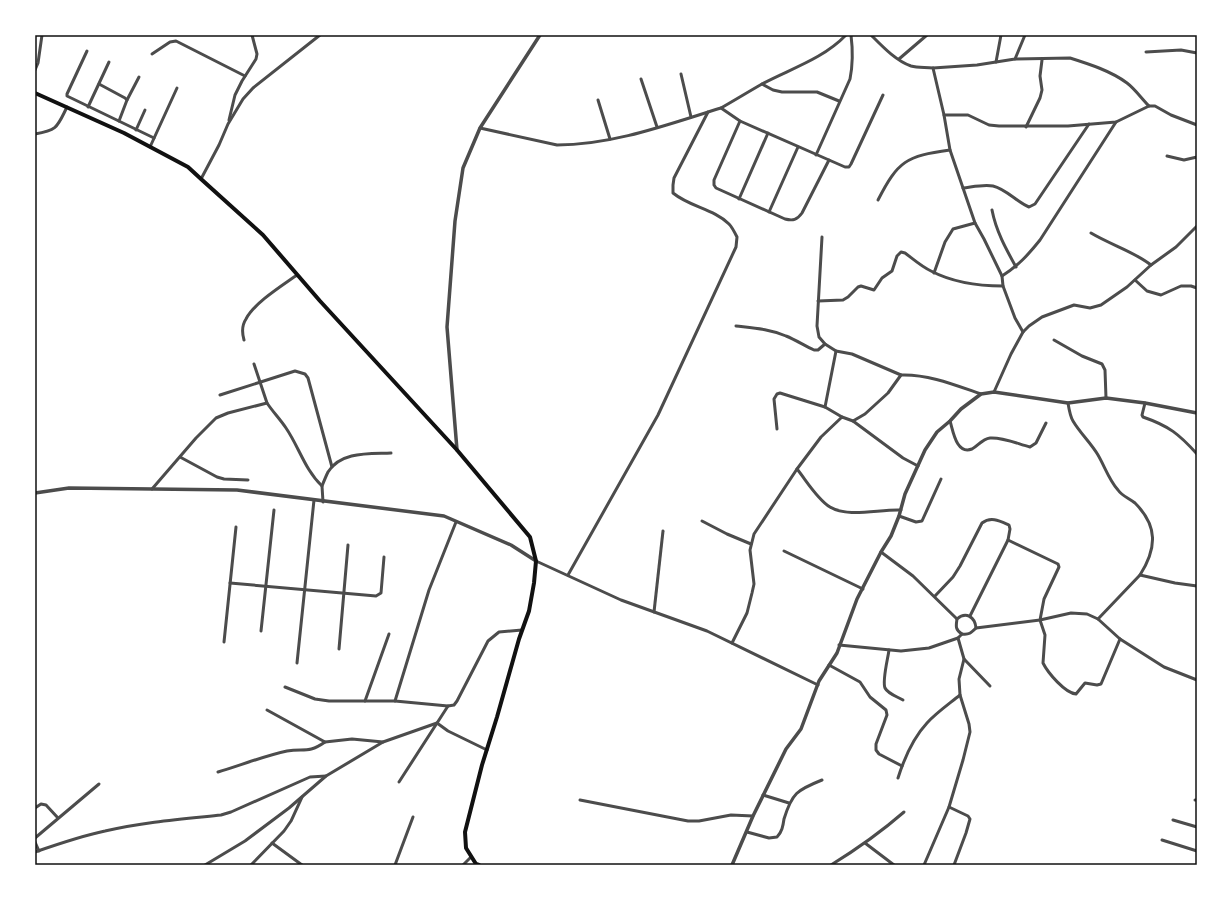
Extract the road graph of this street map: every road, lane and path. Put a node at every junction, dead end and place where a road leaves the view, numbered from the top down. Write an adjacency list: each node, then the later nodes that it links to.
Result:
1 (42, 35): 21 (street)
2 (252, 35): 24 (street)
3 (320, 35): 45 (street)
4 (540, 35): 50 (street)
5 (846, 35): 27 (street)
6 (851, 35): 33 (street)
7 (871, 35): 15 (street)
8 (927, 35): 15 (street)
9 (1001, 35): 19 (street)
10 (1025, 35): 16 (street)
11 (87, 51): 36 (street)
12 (1146, 52): 13 (street)
13 (1197, 53)
14 (152, 54): 24 (street)
15 (899, 59): 20 (street)
16 (1015, 59): 17 (street); 19 (street)
17 (1042, 60): 34 (street); 49 (street)
18 (109, 62): 26 (street)
19 (996, 62): 20 (street)
20 (933, 68): 40 (street)
21 (35, 70)
22 (681, 74): 41 (street)
23 (139, 76): 31 (street)
24 (245, 76): 45 (street)
25 (641, 79): 48 (street)
26 (99, 84): 31 (street); 36 (street)
27 (762, 84): 33 (street); 37 (street)
28 (177, 88): 54 (street)
29 (35, 93): 35 (main road)
30 (883, 95): 62 (street)
31 (127, 100): 42 (street)
32 (598, 100): 55 (street)
33 (839, 102): 59 (street)
34 (1149, 106): 44 (street); 47 (street)
35 (67, 107): 53 (street); 56 (main road)
36 (88, 107): 42 (street)
37 (721, 108): 39 (street); 43 (street)
38 (145, 110): 51 (street)
39 (708, 112): 41 (street); 133 (street)
40 (944, 115): 49 (street); 58 (street)
41 (690, 117): 48 (street)
42 (119, 121): 51 (street)
43 (740, 121): 52 (street); 65 (street)
44 (1116, 122): 46 (street); 74 (street)
45 (228, 124): 63 (street)
46 (1089, 124): 49 (street); 64 (street)
47 (1197, 125)
48 (657, 127): 55 (street)
49 (1026, 127)
50 (480, 128): 55 (street); 105 (street)
51 (136, 130): 54 (street)
52 (768, 133): 57 (street); 65 (street)
53 (35, 134)
54 (154, 138): 56 (street)
55 (610, 139)
56 (150, 147): 63 (main road)
57 (798, 147): 59 (street); 68 (street)
58 (950, 150): 64 (street); 66 (street)
59 (816, 155): 62 (street)
60 (1167, 156): 61 (street)
61 (1197, 157)
62 (829, 160): 68 (street)
63 (202, 179): 76 (main road)
64 (963, 188): 69 (street)
65 (739, 198): 68 (street)
66 (878, 200)
67 (992, 210): 74 (street)
68 (769, 212)
69 (975, 222): 75 (street); 77 (street)
70 (1197, 226): 73 (street)
71 (1091, 233): 73 (street)
72 (822, 237): 81 (street)
73 (1151, 265): 78 (street)
74 (1016, 267): 77 (street)
75 (934, 273): 79 (street); 81 (street)
76 (297, 275): 84 (street); 105 (main road)
77 (1002, 276): 79 (street)
78 (1135, 280): 80 (street); 83 (street)
79 (1003, 286): 83 (street)
80 (1197, 288)
81 (818, 301): 86 (street)
82 (736, 326): 86 (street)
83 (1023, 332): 91 (street)
84 (244, 340)
85 (1054, 340): 94 (street)
86 (825, 344): 87 (street)
87 (836, 351): 89 (street); 98 (street)
88 (254, 364): 90 (street)
89 (901, 375): 92 (street); 101 (street)
90 (260, 382): 93 (street); 95 (street); 110 (street)
91 (994, 392): 92 (street); 96 (street)
92 (981, 394): 102 (street)
93 (220, 395)
94 (1106, 398): 96 (street); 97 (street)
95 (267, 403): 108 (street); 114 (street)
96 (1068, 403): 134 (street)
97 (1145, 403): 99 (street); 107 (street)
98 (825, 408): 100 (street); 104 (street)
99 (1197, 413)
100 (842, 418): 101 (street); 111 (street)
101 (853, 421): 109 (street)
102 (950, 421): 103 (street); 109 (street)
103 (1046, 423)
104 (777, 429)
105 (457, 450): 132 (main road)
106 (391, 453): 110 (street)
107 (1197, 454)
108 (180, 457): 113 (street); 115 (street)
109 (918, 466): 120 (street)
110 (332, 467): 114 (street)
111 (797, 468): 120 (street); 127 (street)
112 (941, 479): 121 (street)
113 (248, 480)
114 (322, 486): 118 (street)
115 (152, 488): 116 (street); 117 (street)
116 (35, 493)
117 (314, 500): 118 (street); 138 (street)
118 (323, 502): 123 (street)
119 (274, 510): 136 (street)
120 (901, 510): 121 (street)
121 (899, 516): 130 (street)
122 (702, 521): 127 (street)
123 (456, 522): 132 (street); 169 (street)
124 (236, 527): 135 (street)
125 (663, 531): 142 (street)
126 (1008, 540): 141 (street); 143 (street); 146 (street)
127 (751, 544): 155 (street)
128 (348, 545): 140 (street)
129 (784, 551): 139 (street)
130 (881, 552): 139 (street); 141 (street)
131 (384, 556): 140 (street)
132 (536, 561): 133 (street); 148 (main road)
133 (568, 575): 142 (street)
134 (1140, 575): 137 (street); 145 (street)
135 (230, 583): 136 (street); 154 (street)
136 (265, 586): 138 (street); 149 (street)
137 (1197, 586)
138 (305, 589): 140 (street); 160 (street)
139 (862, 589): 156 (street)
140 (344, 593): 157 (street)
141 (935, 596): 144 (street)
142 (654, 612): 155 (street)
143 (970, 616): 144 (street); 147 (street)
144 (957, 619): 151 (street)
145 (1098, 619): 146 (street); 153 (street)
146 (1040, 620): 147 (street); 153 (street)
147 (976, 628): 151 (street)
148 (522, 630): 170 (street); 175 (main road)
149 (261, 631)
150 (389, 634): 168 (street)
151 (962, 634): 152 (street)
152 (958, 638): 158 (street); 159 (street)
153 (1120, 639): 162 (street)
154 (224, 642)
155 (732, 644): 163 (street)
156 (840, 645): 158 (street); 161 (street)
157 (339, 650)
158 (888, 650): 167 (street)
159 (964, 659): 164 (street); 166 (street)
160 (297, 663)
161 (829, 665): 163 (street); 176 (street)
162 (1197, 680)
163 (818, 685): 184 (street)
164 (990, 686)
165 (285, 687): 168 (street)
166 (960, 695): 176 (street); 187 (street)
167 (903, 700)
168 (365, 701): 169 (street)
169 (395, 701): 170 (street)
170 (448, 706): 172 (street)
171 (267, 710): 173 (street)
172 (437, 723): 174 (street); 175 (street); 181 (street)
173 (325, 742): 174 (street); 177 (street)
174 (383, 742): 178 (street)
175 (487, 750): 204 (main road)
176 (902, 766): 179 (street)
177 (218, 772)
178 (326, 776): 183 (street); 201 (street)
179 (898, 778)
180 (822, 780): 186 (street)
181 (399, 782)
182 (99, 784): 192 (street)
183 (303, 796): 199 (street); 205 (street)
184 (763, 796): 186 (street); 190 (street)
185 (580, 800): 190 (street)
186 (789, 803): 195 (street)
187 (949, 807): 214 (street); 215 (street)
188 (35, 808): 192 (street)
189 (904, 812): 200 (street)
190 (753, 816): 195 (street)
191 (413, 817): 208 (street)
192 (58, 818): 196 (street)
193 (1173, 820): 194 (street)
194 (1197, 827)
195 (747, 832): 211 (street)
196 (35, 838)
197 (1162, 840): 202 (street)
198 (35, 842): 201 (street)
199 (272, 843): 206 (street); 207 (street)
200 (865, 844): 212 (street); 213 (street)
201 (39, 851): 203 (street)
202 (1197, 851)
203 (35, 852)
204 (471, 857): 209 (street); 210 (main road)
205 (205, 865)
206 (251, 865)
207 (302, 865)
208 (395, 865)
209 (463, 865)
210 (477, 865)
211 (732, 865)
212 (831, 865)
213 (894, 865)
214 (924, 865)
215 (954, 865)

